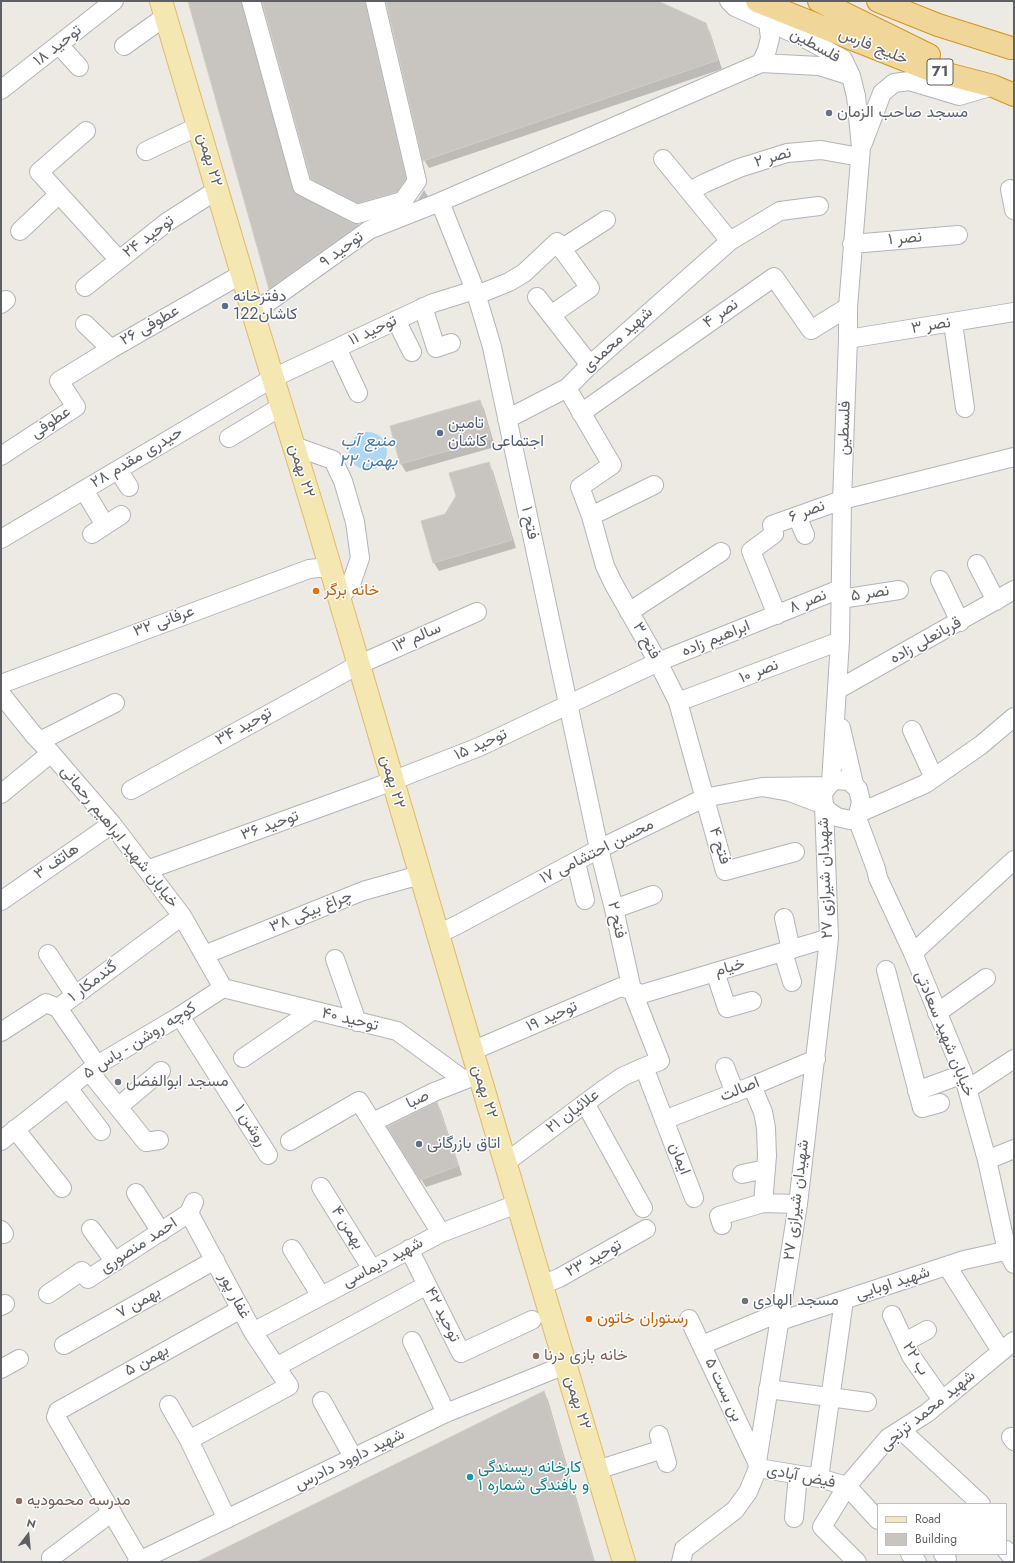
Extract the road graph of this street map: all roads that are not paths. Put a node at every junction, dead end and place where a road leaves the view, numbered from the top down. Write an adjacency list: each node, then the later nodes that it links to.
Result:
1 (114, 1): 11 (street, توحید ۱۸)
2 (251, 1): 3 (street)
3 (375, 1)
4 (729, 1): 10 (street, فلسطین)
5 (757, 1): 17 (highway, خلیج فارس / 71)
6 (819, 1): 17 (highway)
7 (878, 1): 13 (highway)
8 (909, 1): 13 (highway)
9 (164, 8): 12 (street); 20 (main road, ٢٢ بهمن)
10 (768, 22): 14 (street); 16 (street, فلسطین)
11 (59, 45): 15 (street); 18 (street, توحید ۱۸)
12 (124, 46)
13 (1012, 48)
14 (761, 63): 16 (street); 29 (street, توحید ۹)
15 (79, 67)
16 (851, 76): 23 (street, فلسطین)
17 (993, 86): 19 (highway, خلیج فارس / 71); 23 (street, فلسطین)
18 (1, 90)
19 (1014, 95)
20 (199, 126): 22 (street); 25 (main road, ٢٢ بهمن)
21 (86, 131): 28 (street)
22 (146, 151)
23 (861, 152): 27 (street, نصر ۲); 35 (street, فلسطین)
24 (663, 159): 27 (street)
25 (216, 190): 38 (street, توحید ۲۴); 39 (main road, ٢٢ بهمن)
26 (1010, 190): 31 (street)
27 (690, 191): 36 (street)
28 (59, 194): 33 (street); 38 (street)
29 (440, 202): 41 (street, فتح ۱); 46 (street, توحید ۹)
30 (819, 206): 36 (street, شهید محمدی)
31 (1014, 210)
32 (606, 220): 37 (street)
33 (20, 230)
34 (958, 235): 35 (street, نصر ۱)
35 (852, 244): 44 (street, فلسطین)
36 (726, 245): 56 (street, شهید محمدی)
37 (561, 249): 41 (street, توحید ۱۱); 47 (street)
38 (119, 260): 40 (street, توحید ۲۴)
39 (242, 274): 46 (main road, ٢٢ بهمن); 54 (street, عطوفی ۲۶)
40 (85, 288)
41 (476, 292): 43 (street, توحید ۱۱); 64 (street, فتح ۱)
42 (537, 297): 47 (street)
43 (423, 307): 48 (street, توحید ۱۱); 52 (street)
44 (848, 307): 51 (street, فلسطین); 63 (street, نصر ۴)
45 (1014, 312): 49 (street, نصر ۳)
46 (252, 313): 57 (main road, ٢٢ بهمن)
47 (551, 315): 56 (street)
48 (396, 320): 53 (street, توحید ۱۱); 55 (street)
49 (953, 323): 51 (street, نصر ۳); 62 (street)
50 (85, 324): 54 (street)
51 (848, 339): 73 (street, فلسطین)
52 (451, 343)
53 (337, 348): 57 (street, توحید ۱۱); 60 (street)
54 (110, 349): 58 (street, عطوفی ۲۶)
55 (412, 352)
56 (590, 365): 59 (street, شهید محمدی)
57 (273, 378): 61 (main road, ٢٢ بهمن); 69 (street, حیدری مقدم ۲۸)
58 (58, 381): 67 (street, عطوفی)
59 (567, 388): 63 (street); 64 (street, شهید محمدی)
60 (358, 393)
61 (282, 406): 65 (street); 66 (main road, ٢٢ بهمن)
62 (965, 408)
63 (581, 413): 75 (street, فتح ۳)
64 (507, 419): 100 (street, فتح ۱)
65 (229, 438)
66 (294, 446): 81 (main road, ٢٢ بهمن); 86 (street)
67 (1, 456)
68 (1014, 457): 73 (street, نصر ۶)
69 (118, 470): 71 (street); 72 (street, حیدری مقدم ۲۸)
70 (654, 485): 75 (street)
71 (129, 487)
72 (84, 490): 74 (street); 78 (street, حیدری مقدم ۲۸)
73 (842, 500): 76 (street, نصر ۶); 85 (street, فلسطین)
74 (121, 515)
75 (591, 516): 89 (street, فتح ۳)
76 (797, 516): 77 (street); 90 (street, نصر ۶)
77 (805, 535)
78 (1, 539)
79 (721, 552): 89 (street)
80 (977, 564): 87 (street)
81 (329, 567): 86 (main road, ٢٢ بهمن); 95 (street, عرفانی ۳۲)
82 (940, 580): 91 (street)
83 (899, 590): 85 (street, نصر ۵)
84 (1014, 590): 87 (street, قربانعلی زاده)
85 (840, 594): 90 (street, نصر ۸); 92 (street, فلسطین)
86 (339, 599): 94 (main road, ٢٢ بهمن)
87 (996, 601): 91 (street, قربانعلی زاده)
88 (477, 612): 94 (street, سالم ۱۳)
89 (629, 612): 93 (street, فتح ۳)
90 (777, 614): 93 (street, ابراهیم زاده)
91 (960, 622): 96 (street, قربانعلی زاده)
92 (840, 641): 96 (street, فلسطین); 98 (street, نصر ۱۰)
93 (658, 662): 98 (street, فتح ۳); 100 (street, ابراهیم زاده)
94 (358, 665): 106 (main road, ٢٢ بهمن); 110 (street, توحید ۳۴)
95 (1, 684)
96 (837, 690): 101 (street, فلسطین)
97 (1, 694): 104 (street, خیابان شهید ابراهیم رحمانی)
98 (678, 702): 112 (street, فتح ۳)
99 (115, 703): 104 (street)
100 (568, 705): 106 (street, توحید ۱۵); 116 (street, فتح ۱)
101 (837, 710): 107 (street); 109 (street)
102 (1014, 717): 105 (street)
103 (912, 730): 105 (street)
104 (46, 747): 111 (street); 115 (street, خیابان شهید ابراهیم رحمانی)
105 (929, 781): 109 (street); 114 (street)
106 (392, 782): 120 (street, توحید ۳۶); 121 (main road, ٢٢ بهمن)
107 (829, 784): 108 (street, محسن احتشامی ۱۷); 109 (street); 113 (street)
108 (762, 787): 112 (street, محسن احتشامی ۱۷); 113 (street, محسن احتشامی ۱۷)
109 (856, 787): 114 (street)
110 (131, 790)
111 (1, 794)
112 (704, 798): 116 (street, محسن احتشامی ۱۷); 117 (street, فتح ۴)
113 (824, 805): 114 (street); 129 (street, شهیدان شیرازی ۲۷)
114 (853, 817): 132 (street, خیابان شهید سعادتی)
115 (112, 824): 120 (street, خیابان شهید ابراهیم رحمانی); 124 (street, هاتف ۳)
116 (599, 849): 119 (street, محسن احتشامی ۱۷); 125 (street, فتح ۲)
117 (795, 852)
118 (1014, 860): 132 (street)
119 (576, 862): 123 (street); 128 (street, محسن احتشامی ۱۷)
120 (147, 870): 126 (street, خیابان شهید ابراهیم رحمانی)
121 (420, 875): 128 (main road, ٢٢ بهمن); 133 (street, چراغ بیکی ۳۸)
122 (653, 895): 125 (street)
123 (585, 900)
124 (1, 901)
125 (614, 909): 140 (street, فتح ۲)
126 (182, 916): 133 (street, خیابان شهید ابراهیم رحمانی); 141 (street, گندمکار ۱)
127 (784, 918): 130 (street)
128 (438, 934): 149 (main road, ٢٢ بهمن)
129 (829, 938): 130 (street, خیام); 152 (street, شهیدان شیرازی ۲۷)
130 (787, 951): 136 (street, خیام); 138 (street)
131 (48, 954): 141 (street)
132 (913, 954): 145 (street, خیابان شهید سعادتی)
133 (204, 955): 139 (street, خیابان شهید ابراهیم رحمانی)
134 (335, 959): 147 (street)
135 (886, 970): 161 (street)
136 (715, 972): 140 (street, خیام); 142 (street)
137 (986, 978): 145 (street)
138 (792, 982)
139 (223, 988): 144 (street, توحید ۴۰); 146 (street, کوچه روشن - یاس ۵)
140 (632, 990): 149 (street, توحید ۱۹); 153 (street, فتح ۲)
141 (75, 995): 143 (street, گندمکار ۱)
142 (752, 1001)
143 (58, 1008): 148 (street, گندمکار ۱); 154 (street)
144 (312, 1011): 147 (street, توحید ۴۰); 150 (street)
145 (937, 1013): 158 (street, خیابان شهید سعادتی)
146 (180, 1016): 154 (street, کوچه روشن - یاس ۵); 174 (street, روشن ۱)
147 (357, 1022): 157 (street, توحید ۴۰)
148 (1, 1032)
149 (472, 1051): 157 (main road, ٢٢ بهمن)
150 (243, 1058)
151 (1014, 1058): 158 (street)
152 (816, 1059): 159 (street, اصالت); 185 (street, شهیدان شیرازی ۲۷)
153 (644, 1067): 163 (street, علائیان ۲۱); 166 (street, ایمان)
154 (93, 1068): 160 (street, کوچه روشن - یاس ۵); 165 (street)
155 (725, 1068): 162 (street)
156 (161, 1070): 165 (street)
157 (471, 1077): 167 (street, صبا); 176 (main road, ٢٢ بهمن)
158 (966, 1082): 161 (street); 175 (street, خیابان شهید سعادتی)
159 (752, 1086): 162 (street, اصالت); 177 (street)
160 (68, 1088): 168 (street, کوچه روشن - یاس ۵); 169 (street)
161 (917, 1091): 164 (street)
162 (735, 1093): 166 (street, اصالت)
163 (585, 1103): 176 (street, علائیان ۲۱); 187 (street)
164 (940, 1103)
165 (118, 1107): 171 (street)
166 (664, 1120): 182 (street, ایمان)
167 (372, 1122): 172 (street); 192 (street)
168 (15, 1129): 170 (street, کوچه روشن - یاس ۵); 180 (street)
169 (101, 1131)
170 (1, 1141)
171 (152, 1141)
172 (290, 1141)
173 (1014, 1148): 175 (street)
174 (268, 1155)
175 (987, 1160): 195 (street, خیابان شهید سعادتی)
176 (506, 1163): 184 (main road, ٢٢ بهمن)
177 (766, 1168): 178 (street); 183 (street)
178 (742, 1174)
179 (322, 1187): 199 (street, بهمن ۴)
180 (62, 1188)
181 (136, 1193): 191 (street)
182 (694, 1198)
183 (763, 1203): 185 (street); 188 (street)
184 (517, 1204): 192 (street, شهید دیماسی); 201 (main road, ٢٢ بهمن)
185 (798, 1204): 207 (street, شهیدان شیرازی ۲۷)
186 (191, 1208): 191 (street, احمد منصوری); 196 (street, غفار پور)
187 (643, 1208)
188 (722, 1225)
189 (91, 1229): 197 (street)
190 (646, 1230): 201 (street, توحید ۲۳)
191 (161, 1232): 197 (street, احمد منصوری)
192 (441, 1233): 194 (street, شهید دیماسی)
193 (292, 1249): 203 (street)
194 (409, 1249): 199 (street, شهید دیماسی); 200 (street, توحید ۴۲)
195 (1012, 1255): 198 (street, شهید اوبایی)
196 (215, 1260): 205 (street, غفار پور); 214 (street, بهمن ۷)
197 (115, 1262): 202 (street, احمد منصوری)
198 (947, 1266): 204 (street, شهید اوبایی); 216 (street)
199 (372, 1269): 203 (street, شهید دیماسی)
200 (427, 1285): 209 (street, توحید ۴۲); 219 (street)
201 (541, 1285): 218 (main road, ٢٢ بهمن)
202 (48, 1294)
203 (321, 1296): 211 (street, شهید دیماسی)
204 (844, 1300): 207 (street, شهید اوبایی); 222 (street)
205 (241, 1309): 211 (street, غفار پور); 238 (street, بهمن ۵)
206 (892, 1315): 213 (street, ب ۲۲)
207 (781, 1317): 215 (street, شهید اوبایی); 221 (street, شهیدان شیرازی ۲۷)
208 (689, 1319): 215 (street, بن بست ۵)
209 (532, 1320)
210 (926, 1330): 213 (street)
211 (253, 1332): 219 (street, غفار پور)
212 (412, 1341): 227 (street)
213 (905, 1342): 223 (street, ب ۲۲)
214 (64, 1345)
215 (702, 1345): 232 (street, بن بست ۵)
216 (1008, 1346): 223 (street, شهید محمد ترنجی)
217 (19, 1359): 220 (street)
218 (565, 1365): 227 (street, شهید داوود دادرس); 233 (main road, ٢٢ بهمن)
219 (276, 1367): 229 (street, غفار پور)
220 (1, 1369)
221 (768, 1389): 222 (street); 232 (street, شهیدان شیرازی ۲۷)
222 (830, 1397): 225 (street); 235 (street)
223 (942, 1400): 228 (street, شهید محمد ترنجی)
224 (322, 1401): 231 (street)
225 (867, 1402)
226 (169, 1405): 229 (street)
227 (446, 1413): 231 (street, شهید داوود دادرس)
228 (901, 1430): 236 (street, شهید محمد ترنجی); 237 (street)
229 (189, 1440): 240 (street)
230 (663, 1449): 233 (street)
231 (353, 1457): 240 (street, شهید داوود دادرس)
232 (757, 1465): 234 (street, فیض آبادی); 247 (street, شهیدان شیرازی ۲۷)
233 (597, 1470): 246 (main road, ٢٢ بهمن)
234 (798, 1475): 235 (street, فیض آبادی); 239 (street)
235 (819, 1478): 236 (street, فیض آبادی)
236 (847, 1486): 241 (street, فیض آبادی); 248 (street, شهید محمد ترنجی)
237 (980, 1503)
238 (112, 1512): 244 (street); 245 (street)
239 (794, 1518)
240 (227, 1519): 244 (street, شهید داوود دادرس)
241 (877, 1519)
242 (1007, 1551): 243 (street)
243 (1014, 1559)
244 (139, 1561)
245 (52, 1562)
246 (624, 1562)
247 (681, 1562)
248 (857, 1562)

